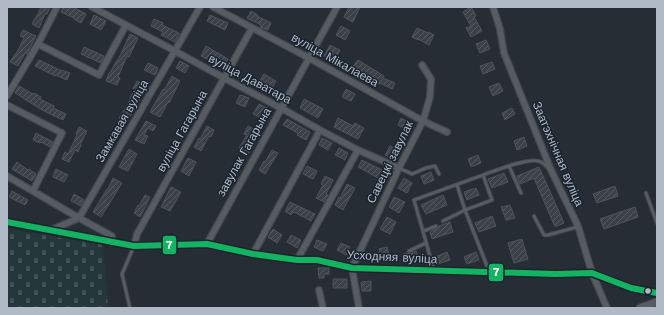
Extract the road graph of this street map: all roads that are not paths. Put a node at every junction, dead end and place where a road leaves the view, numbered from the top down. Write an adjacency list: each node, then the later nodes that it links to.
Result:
1 (57, 7): 9 (street)
2 (92, 7): 7 (street, вуліца Даватара)
3 (200, 7): 10 (street, Замкавая вуліца)
4 (213, 7): 8 (street, вуліца Мікалаева)
5 (337, 7): 11 (street, завулак Гагарына)
6 (493, 7): 23 (street, Заатэхнічная вуліца)
7 (126, 24): 9 (street); 10 (street, вуліца Даватара)
8 (252, 28): 11 (street, вуліца Мікалаева); 13 (street, вуліца Гагарына)
9 (38, 44): 14 (street)
10 (175, 51): 13 (street, вуліца Даватара); 33 (street, Замкавая вуліца)
11 (309, 58): 16 (street, завулак Гагарына); 17 (street, вуліца Мікалаева)
12 (422, 65): 17 (street, Савецкі завулак)
13 (224, 78): 16 (street, вуліца Даватара); 44 (street, вуліца Гагарына)
14 (7, 96)
15 (7, 105): 28 (street)
16 (281, 108): 18 (street, вуліца Даватара); 43 (street, завулак Гагарына)
17 (423, 121): 19 (street, вуліца Мікалаева); 22 (street, Савецкі завулак)
18 (320, 130): 20 (street, вуліца Даватара); 46 (street)
19 (447, 132)
20 (358, 150): 22 (street, вуліца Даватара); 47 (street)
21 (509, 166): 23 (lane); 26 (lane); 29 (lane)
22 (399, 168): 24 (lane); 48 (street, Савецкі завулак)
23 (551, 170): 38 (street, Заатэхнічная вуліца)
24 (439, 174)
25 (7, 176): 28 (street)
26 (483, 176): 27 (lane); 31 (lane)
27 (457, 185): 31 (lane); 40 (lane)
28 (33, 191): 33 (street)
29 (521, 193)
30 (646, 193): 36 (lane)
31 (466, 210): 34 (lane); 50 (lane)
32 (534, 216): 38 (lane)
33 (79, 218): 39 (street); 41 (street)
34 (443, 221)
35 (7, 222): 39 (street, Усходняя вуліца)
36 (657, 223)
37 (436, 226): 40 (lane)
38 (578, 226): 51 (street, Заатэхнічная вуліца)
39 (50, 230): 41 (street, Усходняя вуліца)
40 (424, 231): 42 (lane)
41 (112, 242): 44 (street, Усходняя вуліца)
42 (426, 243): 45 (lane); 49 (lane)
43 (206, 244): 44 (street, Усходняя вуліца); 46 (street, Усходняя вуліца)
44 (134, 246): 55 (lane)
45 (409, 251)
46 (253, 254): 47 (street, Усходняя вуліца)
47 (297, 260): 48 (street, Усходняя вуліца)
48 (352, 268): 49 (street, Усходняя вуліца); 57 (street)
49 (434, 270): 50 (street, Усходняя вуліца)
50 (489, 272): 51 (street, Усходняя вуліца)
51 (592, 272): 53 (street, Усходняя вуліца); 58 (street, Заатэхнічная вуліца)
52 (319, 290): 56 (street)
53 (657, 293)
54 (657, 302): 59 (street)
55 (130, 308)
56 (323, 308)
57 (359, 308)
58 (607, 308)
59 (640, 308)

